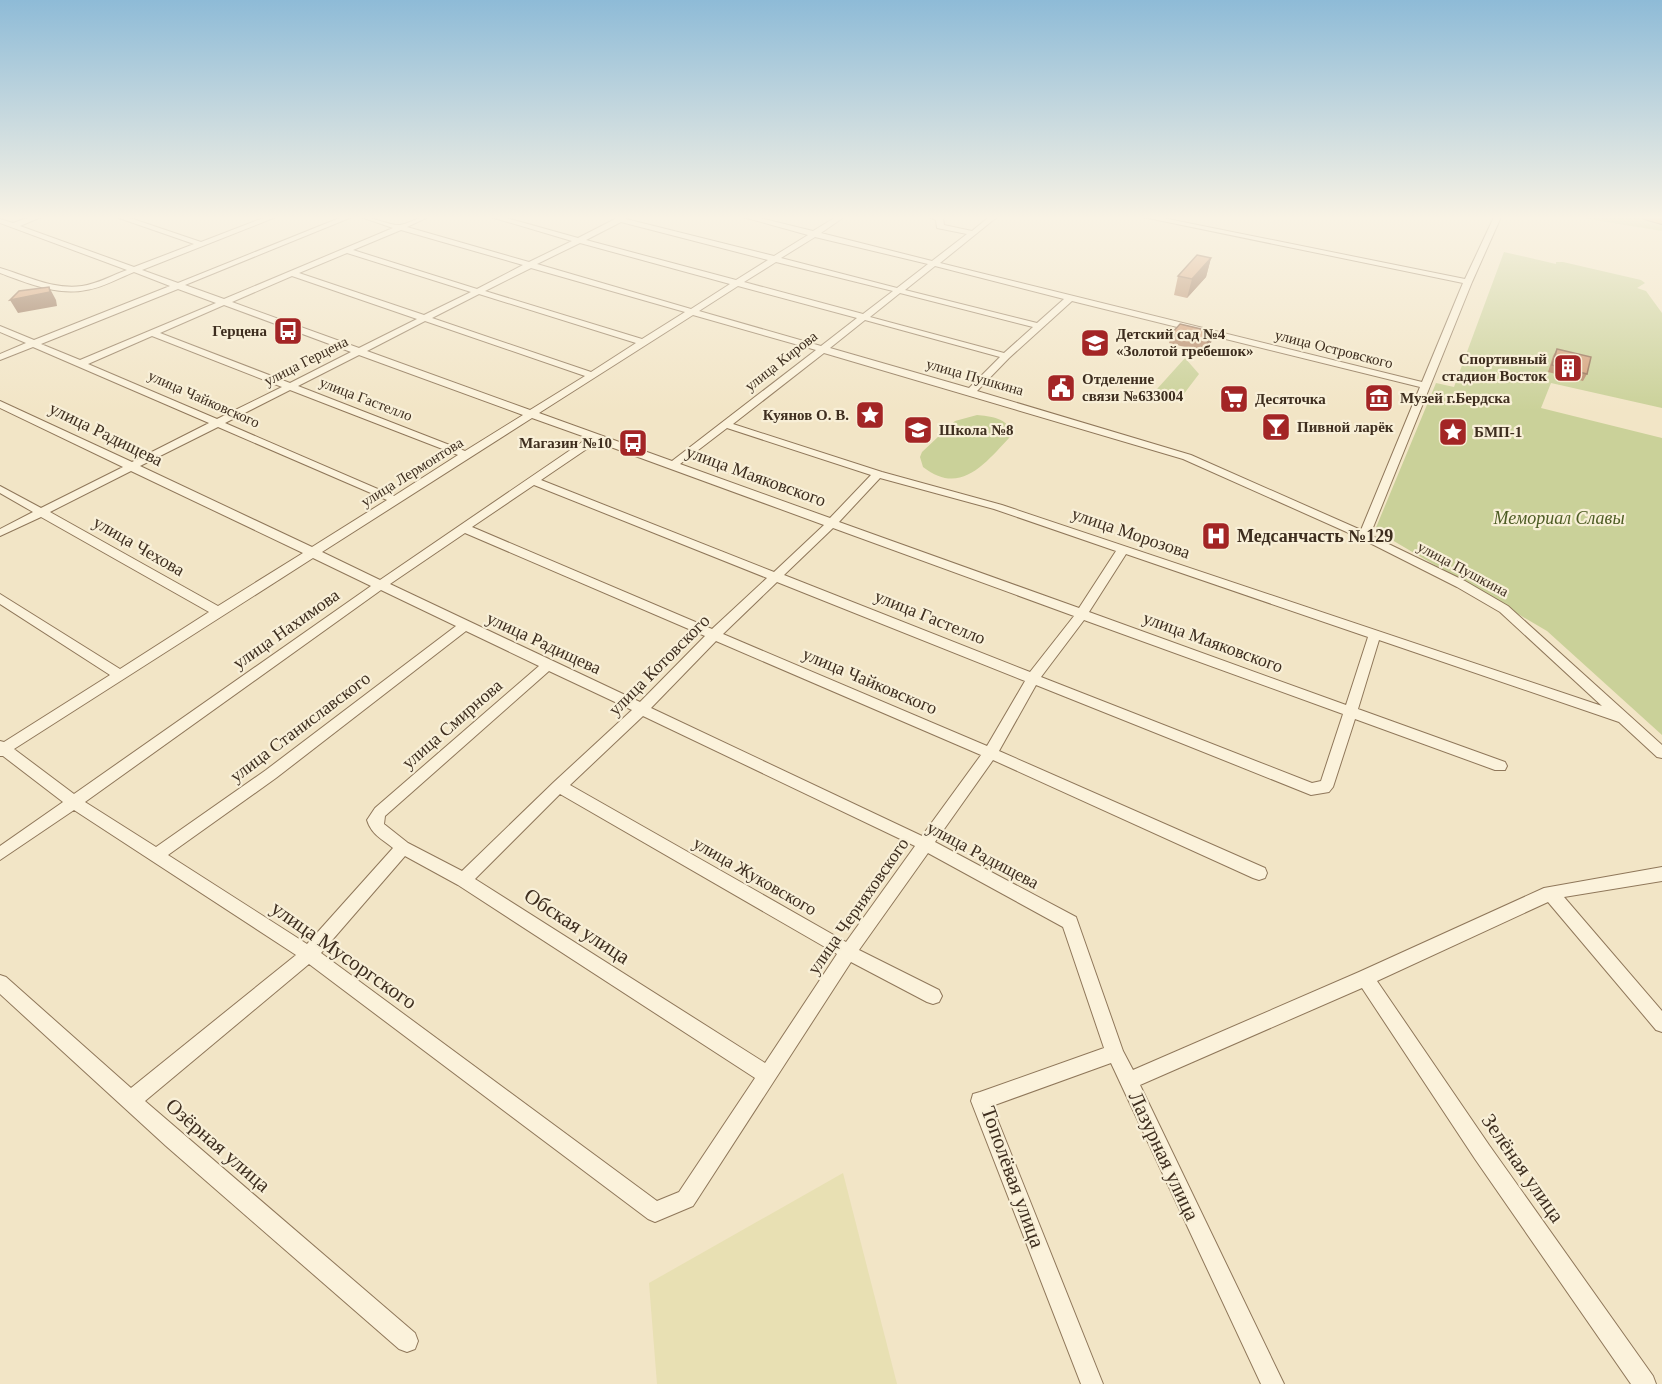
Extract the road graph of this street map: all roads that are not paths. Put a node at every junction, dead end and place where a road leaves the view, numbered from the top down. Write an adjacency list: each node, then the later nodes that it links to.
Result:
1 (34, 282): 2 (street)
2 (103, 282)
3 (170, 282): 16 (street, улица Маяковского)
4 (188, 282): 16 (street)
5 (276, 282): 20 (street)
6 (315, 282): 23 (street)
7 (447, 282): 17 (street)
8 (497, 282): 17 (street, улица Герцена)
9 (587, 282): 21 (street, улица Пушкина)
10 (733, 282): 15 (street)
11 (862, 282): 18 (street)
12 (910, 282): 18 (street, улица Кирова)
13 (1011, 282): 19 (street, улица Островского)
14 (1468, 282): 36 (street)
15 (738, 283): 21 (street, улица Лермонтова); 22 (street)
16 (180, 285): 20 (street, улица Маяковского); 27 (street)
17 (478, 291): 23 (street, улица Герцена); 28 (street)
18 (898, 291): 22 (street, улица Кирова); 24 (street)
19 (1071, 297): 24 (street); 36 (street, улица Островского)
20 (225, 304): 26 (street); 30 (street, улица Маяковского)
21 (691, 312): 28 (street, улица Лермонтова); 29 (street, улица Пушкина)
22 (864, 317): 29 (street, улица Кирова); 31 (street)
23 (423, 319): 30 (street, улица Герцена); 34 (street)
24 (1039, 326): 31 (street)
25 (0, 329): 27 (street, улица Чайковского)
26 (153, 333): 33 (street); 35 (street, улица Гастелло)
27 (34, 343): 32 (street); 33 (street, улица Чайковского)
28 (644, 343): 34 (street, улица Лермонтова)
29 (821, 350): 37 (street, улица Пушкина); 41 (street, улица Кирова)
30 (357, 352): 35 (street, улица Герцена); 39 (street, улица Маяковского)
31 (1006, 356): 37 (street)
32 (0, 357)
33 (81, 363): 40 (street, улица Чайковского)
34 (592, 375): 39 (street, улица Лермонтова)
35 (289, 386): 40 (street, улица Герцена); 43 (street, улица Гастелло)
36 (1426, 386): 54 (street)
37 (971, 392): 54 (street, улица Пушкина)
38 (0, 404): 45 (street, улица Радищева)
39 (531, 414): 42 (street, улица Маяковского); 43 (street, улица Лермонтова)
40 (216, 423): 45 (street, улица Герцена); 49 (street, улица Чайковского)
41 (724, 424): 44 (street, улица Кирова); 46 (street, улица Морозова)
42 (597, 437): 44 (street, улица Маяковского); 47 (street, улица Нахимова)
43 (466, 455): 49 (street, улица Лермонтова)
44 (673, 465): 51 (street, улица Маяковского)
45 (131, 466): 50 (street, улица Герцена); 56 (street, улица Радищева)
46 (878, 474): 51 (street, улица Котовского); 55 (street, улица Морозова)
47 (534, 481): 52 (street, улица Нахимова); 57 (street, улица Гастелло)
48 (0, 489): 50 (street, улица Чехова)
49 (395, 500): 56 (street, улица Лермонтова)
50 (42, 511): 53 (street, улица Герцена); 60 (street, улица Чехова)
51 (833, 522): 57 (street, улица Котовского); 61 (street, улица Маяковского)
52 (464, 528): 58 (street, улица Нахимова); 64 (street, улица Чайковского)
53 (0, 533)
54 (1364, 536): 70 (street, улица Пушкина)
55 (1123, 549): 61 (street, улица Черняховского); 63 (street, улица Морозова)
56 (314, 552): 58 (street, улица Радищева); 60 (street, улица Лермонтова)
57 (777, 576): 64 (street, улица Котовского); 67 (street, улица Гастелло)
58 (382, 584): 62 (street, улица Радищева); 76 (street, улица Нахимова)
59 (0, 598): 66 (street)
60 (219, 612): 66 (street, улица Лермонтова)
61 (1082, 614): 67 (street, улица Черняховского); 69 (street, улица Маяковского)
62 (464, 626): 65 (street, улица Радищева); 81 (street, улица Станиславского)
63 (1375, 633): 69 (street); 70 (street, улица Морозова)
64 (715, 634): 68 (street, улица Котовского); 72 (street, улица Чайковского)
65 (549, 665): 68 (street, улица Радищева); 77 (street, улица Смирнова)
66 (120, 675): 71 (street, улица Лермонтова)
67 (1034, 677): 69 (street, улица Гастелло); 72 (street, улица Черняховского)
68 (643, 708): 75 (street, улица Котовского); 78 (street, улица Радищева)
69 (1350, 711): 74 (street, улица Маяковского)
70 (1626, 720): 73 (street, улица Пушкина)
71 (1, 748): 76 (street, улица Мусоргского)
72 (990, 753): 78 (street, улица Черняховского); 82 (street, улица Чайковского)
73 (1662, 753)
74 (1500, 766)
75 (560, 786): 84 (street, улица Котовского); 87 (street, улица Жуковского)
76 (72, 801): 80 (street, улица Нахимова); 81 (street, улица Мусоргского)
77 (380, 812): 79 (street, Обская улица)
78 (925, 844): 86 (street, улица Радищева); 87 (street, улица Черняховского)
79 (403, 847): 84 (street, Обская улица); 88 (street)
80 (0, 854)
81 (156, 855): 88 (street, улица Мусоргского)
82 (1259, 873)
83 (1662, 874): 85 (street)
84 (464, 880): 94 (street, Обская улица)
85 (1550, 893): 89 (street); 92 (street)
86 (1070, 922): 93 (street, Лазурная улица)
87 (848, 952): 91 (street, улица Жуковского); 94 (street, улица Черняховского)
88 (309, 954): 96 (street); 97 (street, улица Мусоргского)
89 (1365, 978): 95 (street); 101 (street, Зелёная улица)
90 (0, 983): 96 (street, Озёрная улица)
91 (933, 996)
92 (1662, 1024)
93 (1115, 1053): 95 (street, Лазурная улица); 99 (street, Тополёвая улица)
94 (766, 1075): 97 (street, улица Черняховского)
95 (1128, 1081): 100 (street, Лазурная улица)
96 (131, 1100): 98 (street, Озёрная улица)
97 (655, 1212)
98 (407, 1341)
99 (1092, 1384)
100 (1273, 1384)
101 (1645, 1384)

